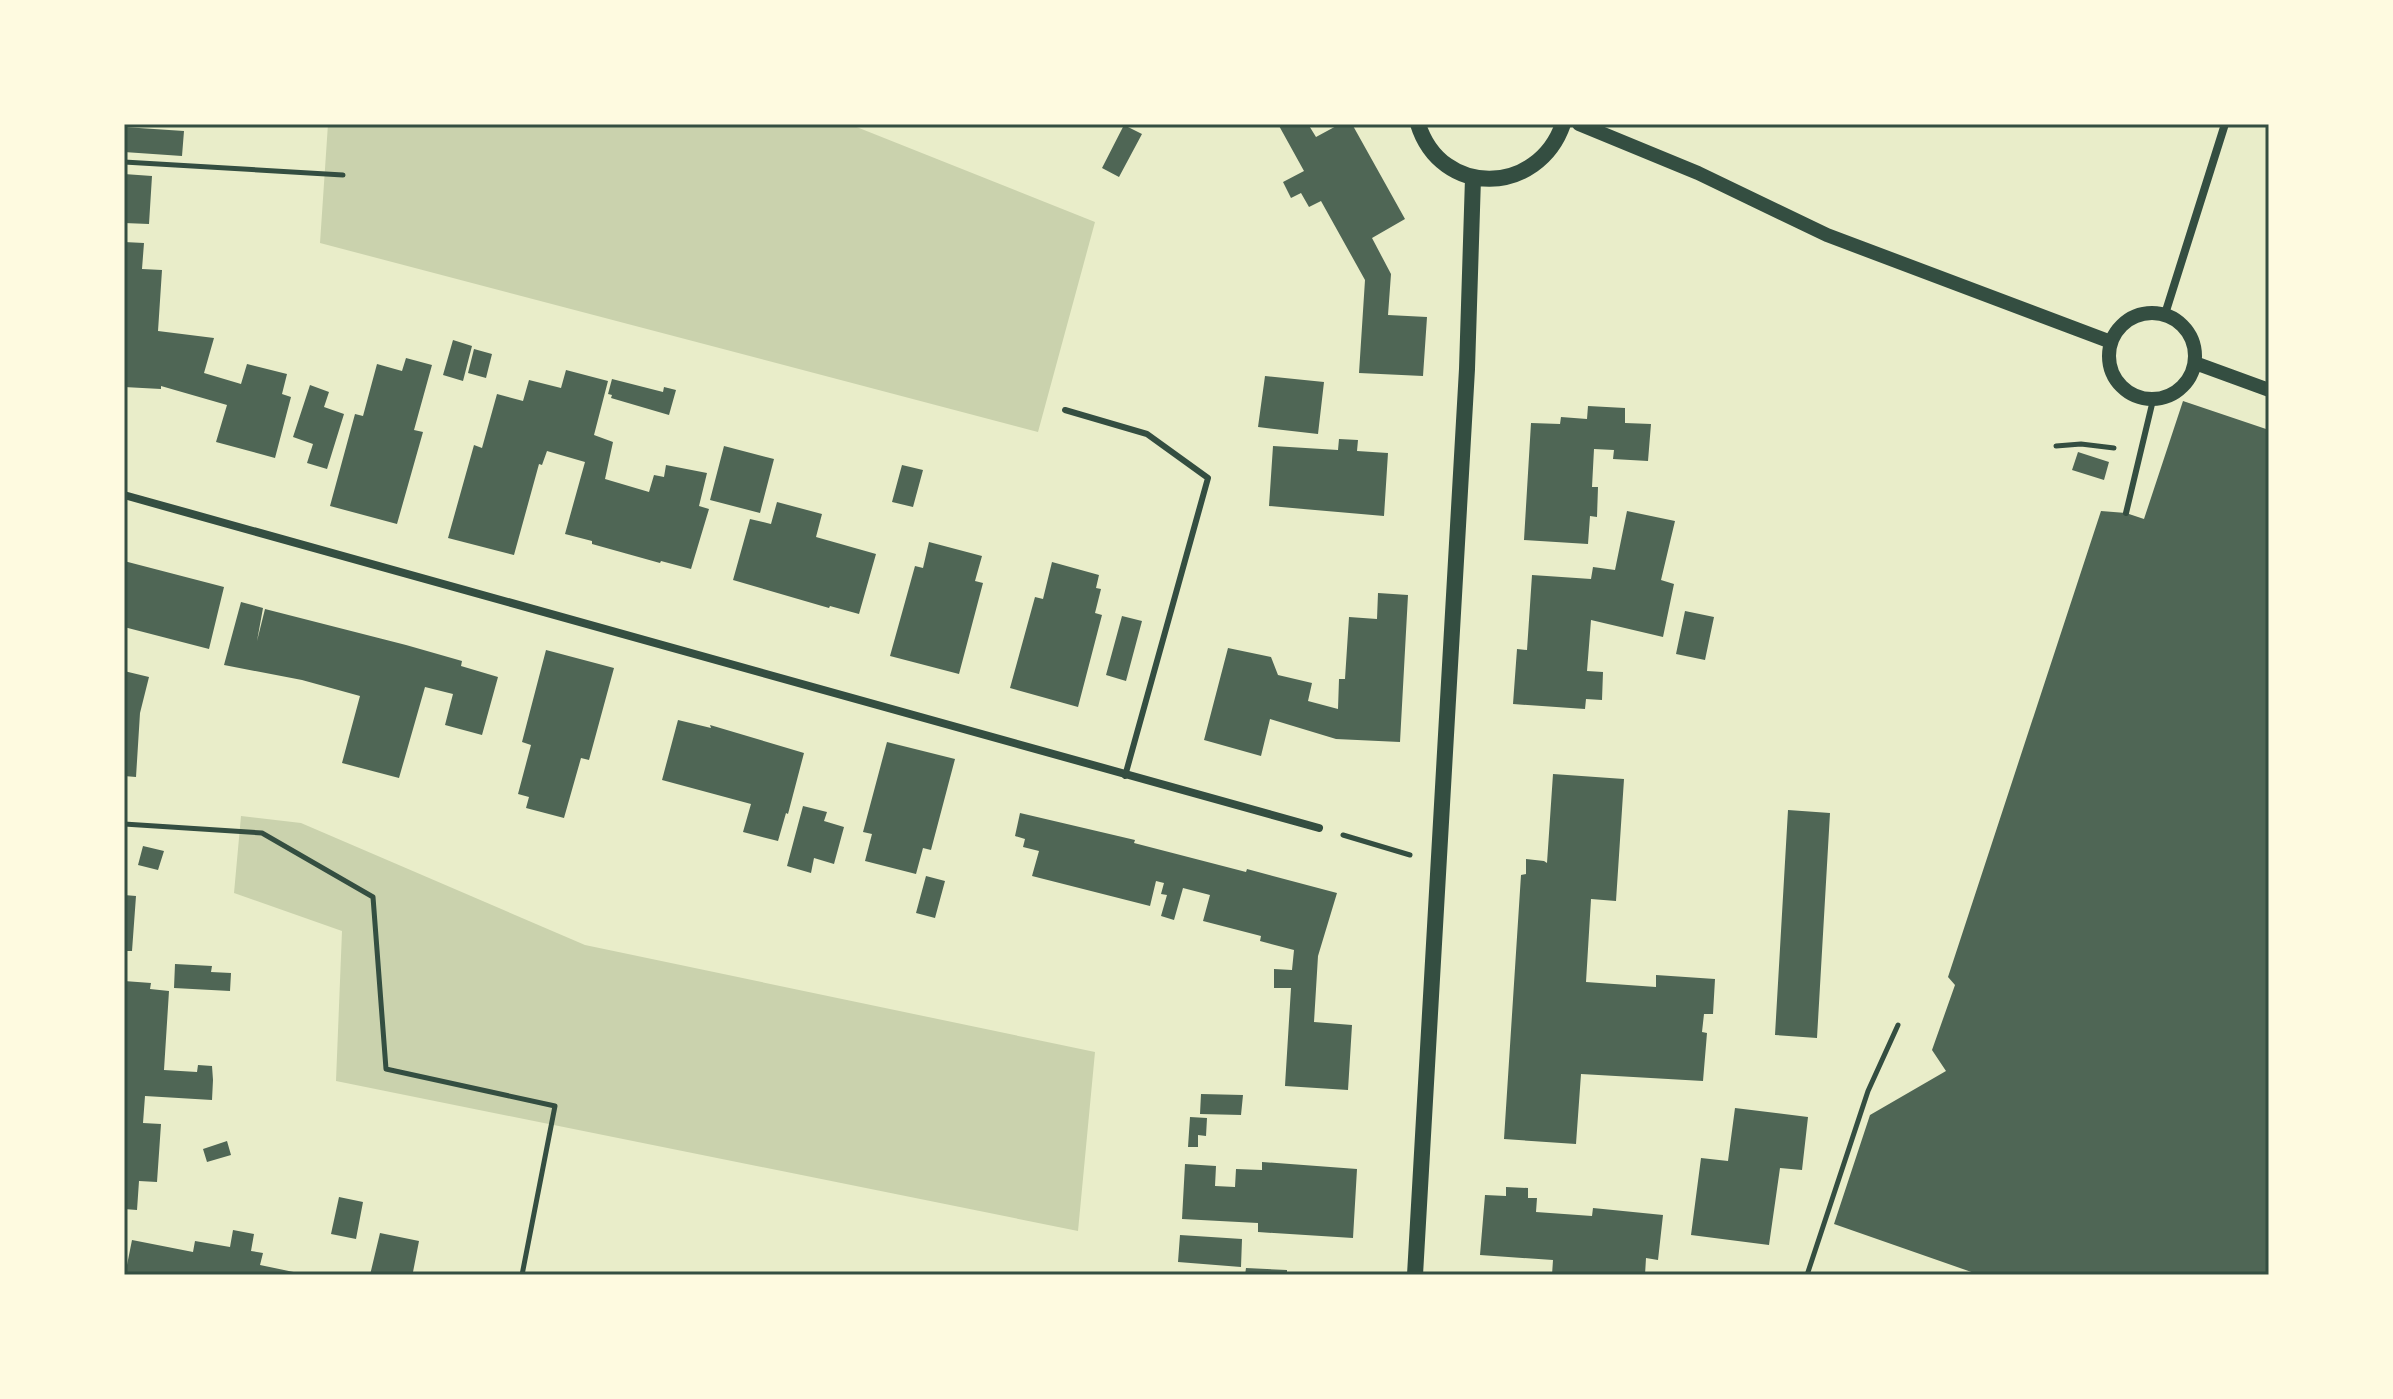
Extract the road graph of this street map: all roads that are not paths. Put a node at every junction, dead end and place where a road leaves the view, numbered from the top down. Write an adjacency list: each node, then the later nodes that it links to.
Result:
1 (1418, 124): 5 (main road)
2 (1563, 124): 5 (main road)
3 (1579, 124): 7 (street)
4 (2225, 124): 6 (street)
5 (1473, 178): 16 (main road)
6 (2165, 314): 7 (street); 8 (street)
7 (2111, 342): 10 (street)
8 (2195, 363): 9 (street); 10 (street)
9 (2269, 390)
10 (2153, 400): 13 (lane)
11 (1065, 410): 14 (lane)
12 (124, 495): 14 (street)
13 (2126, 513)
14 (1125, 776): 15 (street)
15 (1319, 828)
16 (1415, 1275)

